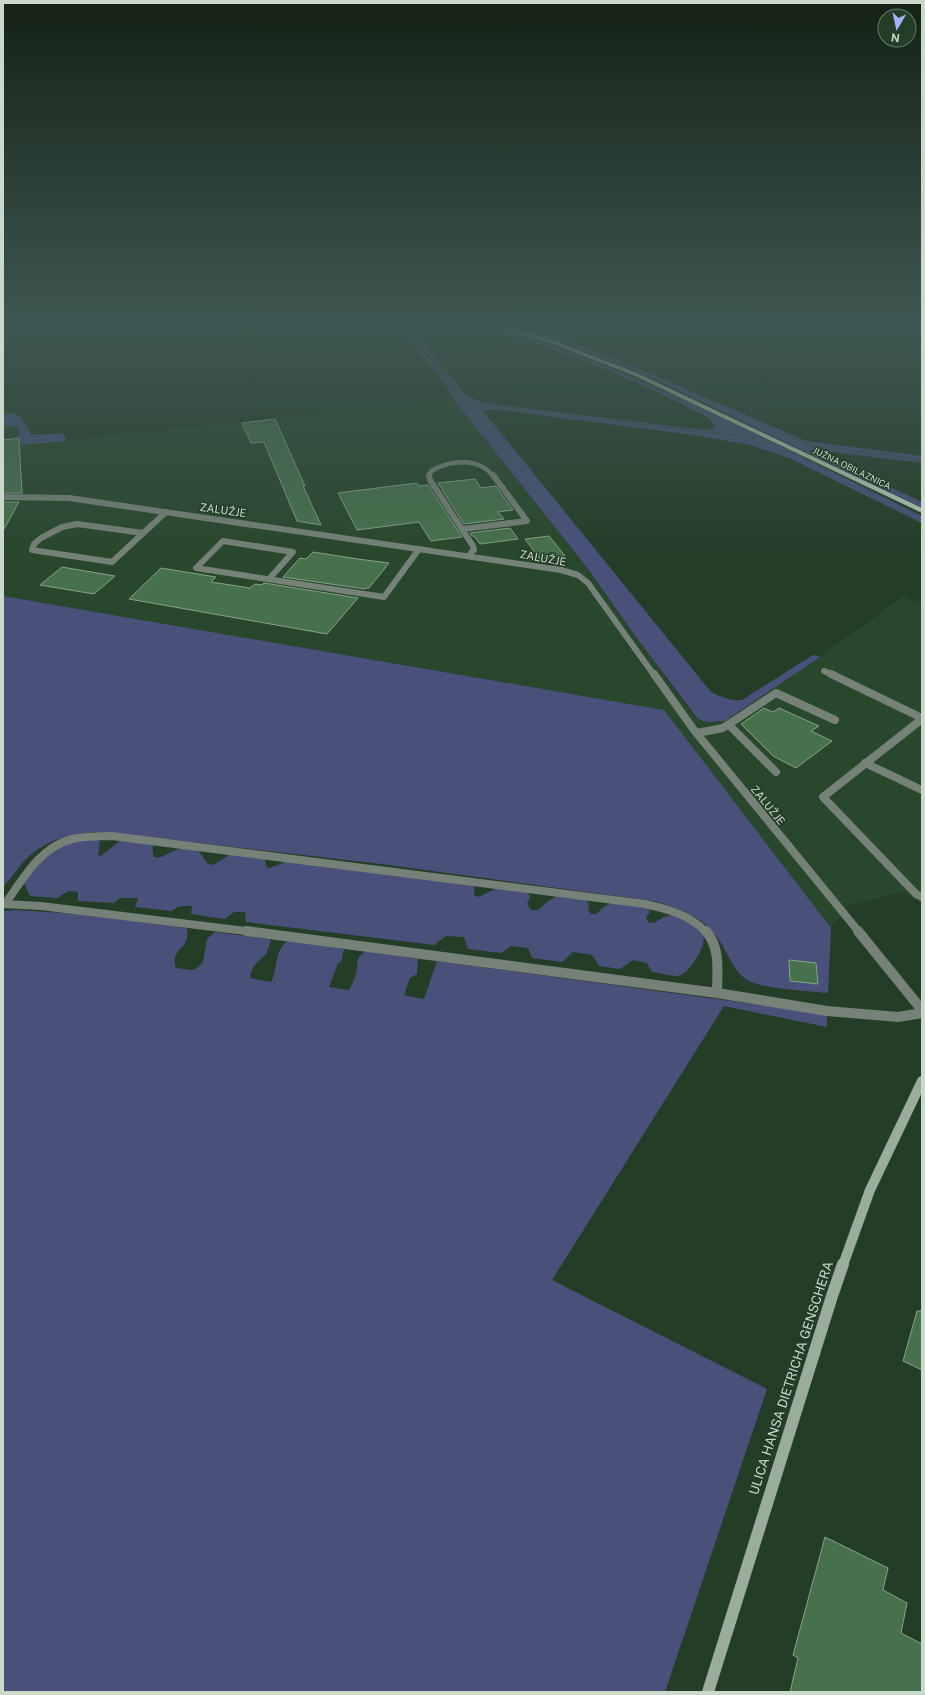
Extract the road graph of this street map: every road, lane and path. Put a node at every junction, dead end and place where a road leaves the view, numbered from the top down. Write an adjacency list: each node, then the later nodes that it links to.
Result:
1 (693, 401): 3 (main road, JUŽNA OBILAZNICA)
2 (3, 497): 4 (street, ZALUŽJE)
3 (922, 511)
4 (166, 512): 6 (street); 7 (street, ZALUŽJE)
5 (463, 530): 5 (street); 8 (street)
6 (143, 533): 6 (street)
7 (419, 549): 8 (street, ZALUŽJE); 9 (street)
8 (468, 556): 14 (street, ZALUŽJE)
9 (269, 579): 9 (street)
10 (824, 671): 11 (street)
11 (922, 718): 15 (street)
12 (835, 720): 13 (street)
13 (729, 725): 14 (street); 16 (street)
14 (697, 733): 21 (street, ZALUŽJE)
15 (865, 762): 17 (street); 18 (street)
16 (776, 772)
17 (922, 790)
18 (922, 897)
19 (4, 904): 20 (street); 20 (street)
20 (717, 993): 22 (street)
21 (922, 1010)
22 (922, 1014)
23 (922, 1081): 24 (main road, ULICA HANSA DIETRICHA GENSCHERA)
24 (708, 1692)

